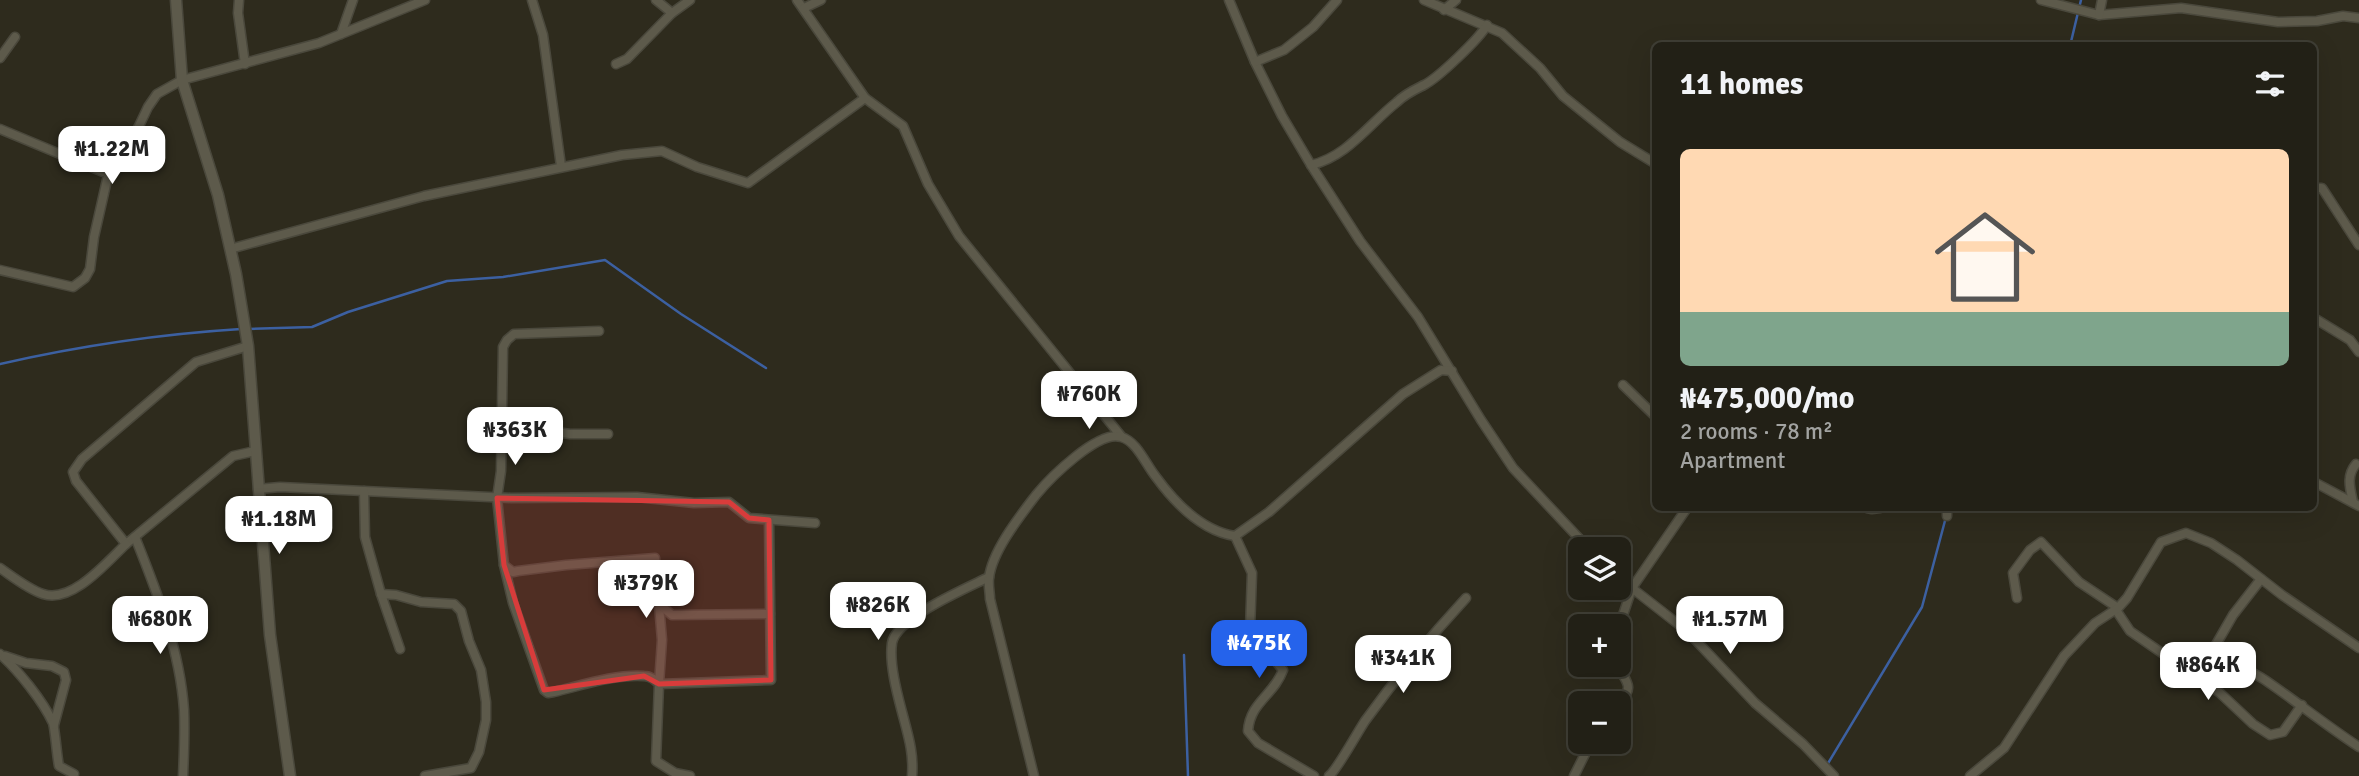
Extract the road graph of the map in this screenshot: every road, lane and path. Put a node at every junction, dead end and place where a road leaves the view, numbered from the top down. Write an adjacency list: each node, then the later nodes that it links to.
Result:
1 (176, 0): 28 (street)
2 (239, 0): 26 (street)
3 (353, 0): 22 (street)
4 (425, 0): 22 (street)
5 (532, 0): 33 (street)
6 (656, 0): 18 (street)
7 (690, 0): 18 (street)
8 (797, 0): 16 (street)
9 (821, 0): 16 (street)
10 (1229, 0): 25 (street)
11 (1337, 0): 25 (street)
12 (1424, 0): 17 (street)
13 (1456, 0): 17 (street)
14 (2041, 0): 19 (street)
15 (2102, 0): 19 (street)
16 (804, 8): 29 (street)
17 (1444, 10): 21 (street)
18 (672, 13): 27 (street)
19 (2099, 15): 20 (street)
20 (2359, 18)
21 (1487, 26): 31 (street); 32 (street)
22 (341, 34): 26 (street)
23 (15, 37): 24 (street)
24 (0, 58)
25 (1255, 62): 32 (street)
26 (245, 64): 28 (street)
27 (616, 64)
28 (183, 80): 34 (street); 37 (street)
29 (865, 98): 33 (street); 50 (street)
30 (0, 129): 34 (street)
31 (1652, 162)
32 (1311, 165): 43 (street)
33 (561, 166): 37 (street)
34 (109, 171): 38 (street)
35 (2317, 188): 36 (street)
36 (2359, 245)
37 (230, 249): 41 (street)
38 (0, 270)
39 (2317, 320): 42 (street)
40 (599, 331): 48 (street)
41 (247, 342): 51 (street); 64 (street)
42 (2359, 352)
43 (1442, 355): 44 (street); 45 (street)
44 (1441, 370): 45 (street); 61 (street)
45 (1452, 371): 63 (street)
46 (1623, 385): 47 (street)
47 (1652, 413)
48 (502, 434): 49 (street); 56 (street)
49 (608, 434)
50 (1121, 436): 61 (street); 67 (street)
51 (255, 451): 54 (street); 62 (street)
52 (2356, 464): 57 (street)
53 (2317, 484): 57 (street)
54 (258, 489): 55 (street); 91 (street)
55 (364, 491): 56 (street); 70 (street)
56 (497, 498): 59 (street); 65 (street)
57 (2356, 504)
58 (1685, 511): 69 (street)
59 (769, 520): 60 (street); 75 (street)
60 (815, 523)
61 (1235, 536): 96 (street)
62 (135, 537): 64 (street); 90 (street)
63 (1578, 537)
64 (126, 544): 66 (street)
65 (504, 565): 73 (street); 82 (street)
66 (0, 568)
67 (989, 577): 94 (street); 95 (street)
68 (2261, 579): 74 (street); 77 (street); 78 (street)
69 (1632, 588): 76 (street); 87 (street)
70 (381, 594): 79 (street); 92 (street)
71 (1466, 598): 97 (street)
72 (2017, 598): 74 (street)
73 (660, 605): 75 (street); 82 (street)
74 (2117, 609): 81 (street); 89 (street)
75 (770, 614): 82 (street)
76 (1623, 614)
77 (2214, 648): 81 (street); 83 (street)
78 (2359, 648)
79 (400, 649)
80 (1, 654): 84 (street); 84 (street)
81 (2190, 671): 83 (street)
82 (659, 684): 93 (street)
83 (2302, 705): 85 (street)
84 (54, 726): 88 (street)
85 (2359, 747)
86 (1585, 754): 98 (street)
87 (1832, 773)
88 (74, 774)
89 (1973, 775)
90 (183, 776)
91 (290, 776)
92 (425, 776)
93 (690, 776)
94 (912, 776)
95 (1034, 776)
96 (1314, 776)
97 (1329, 776)
98 (1573, 776)

